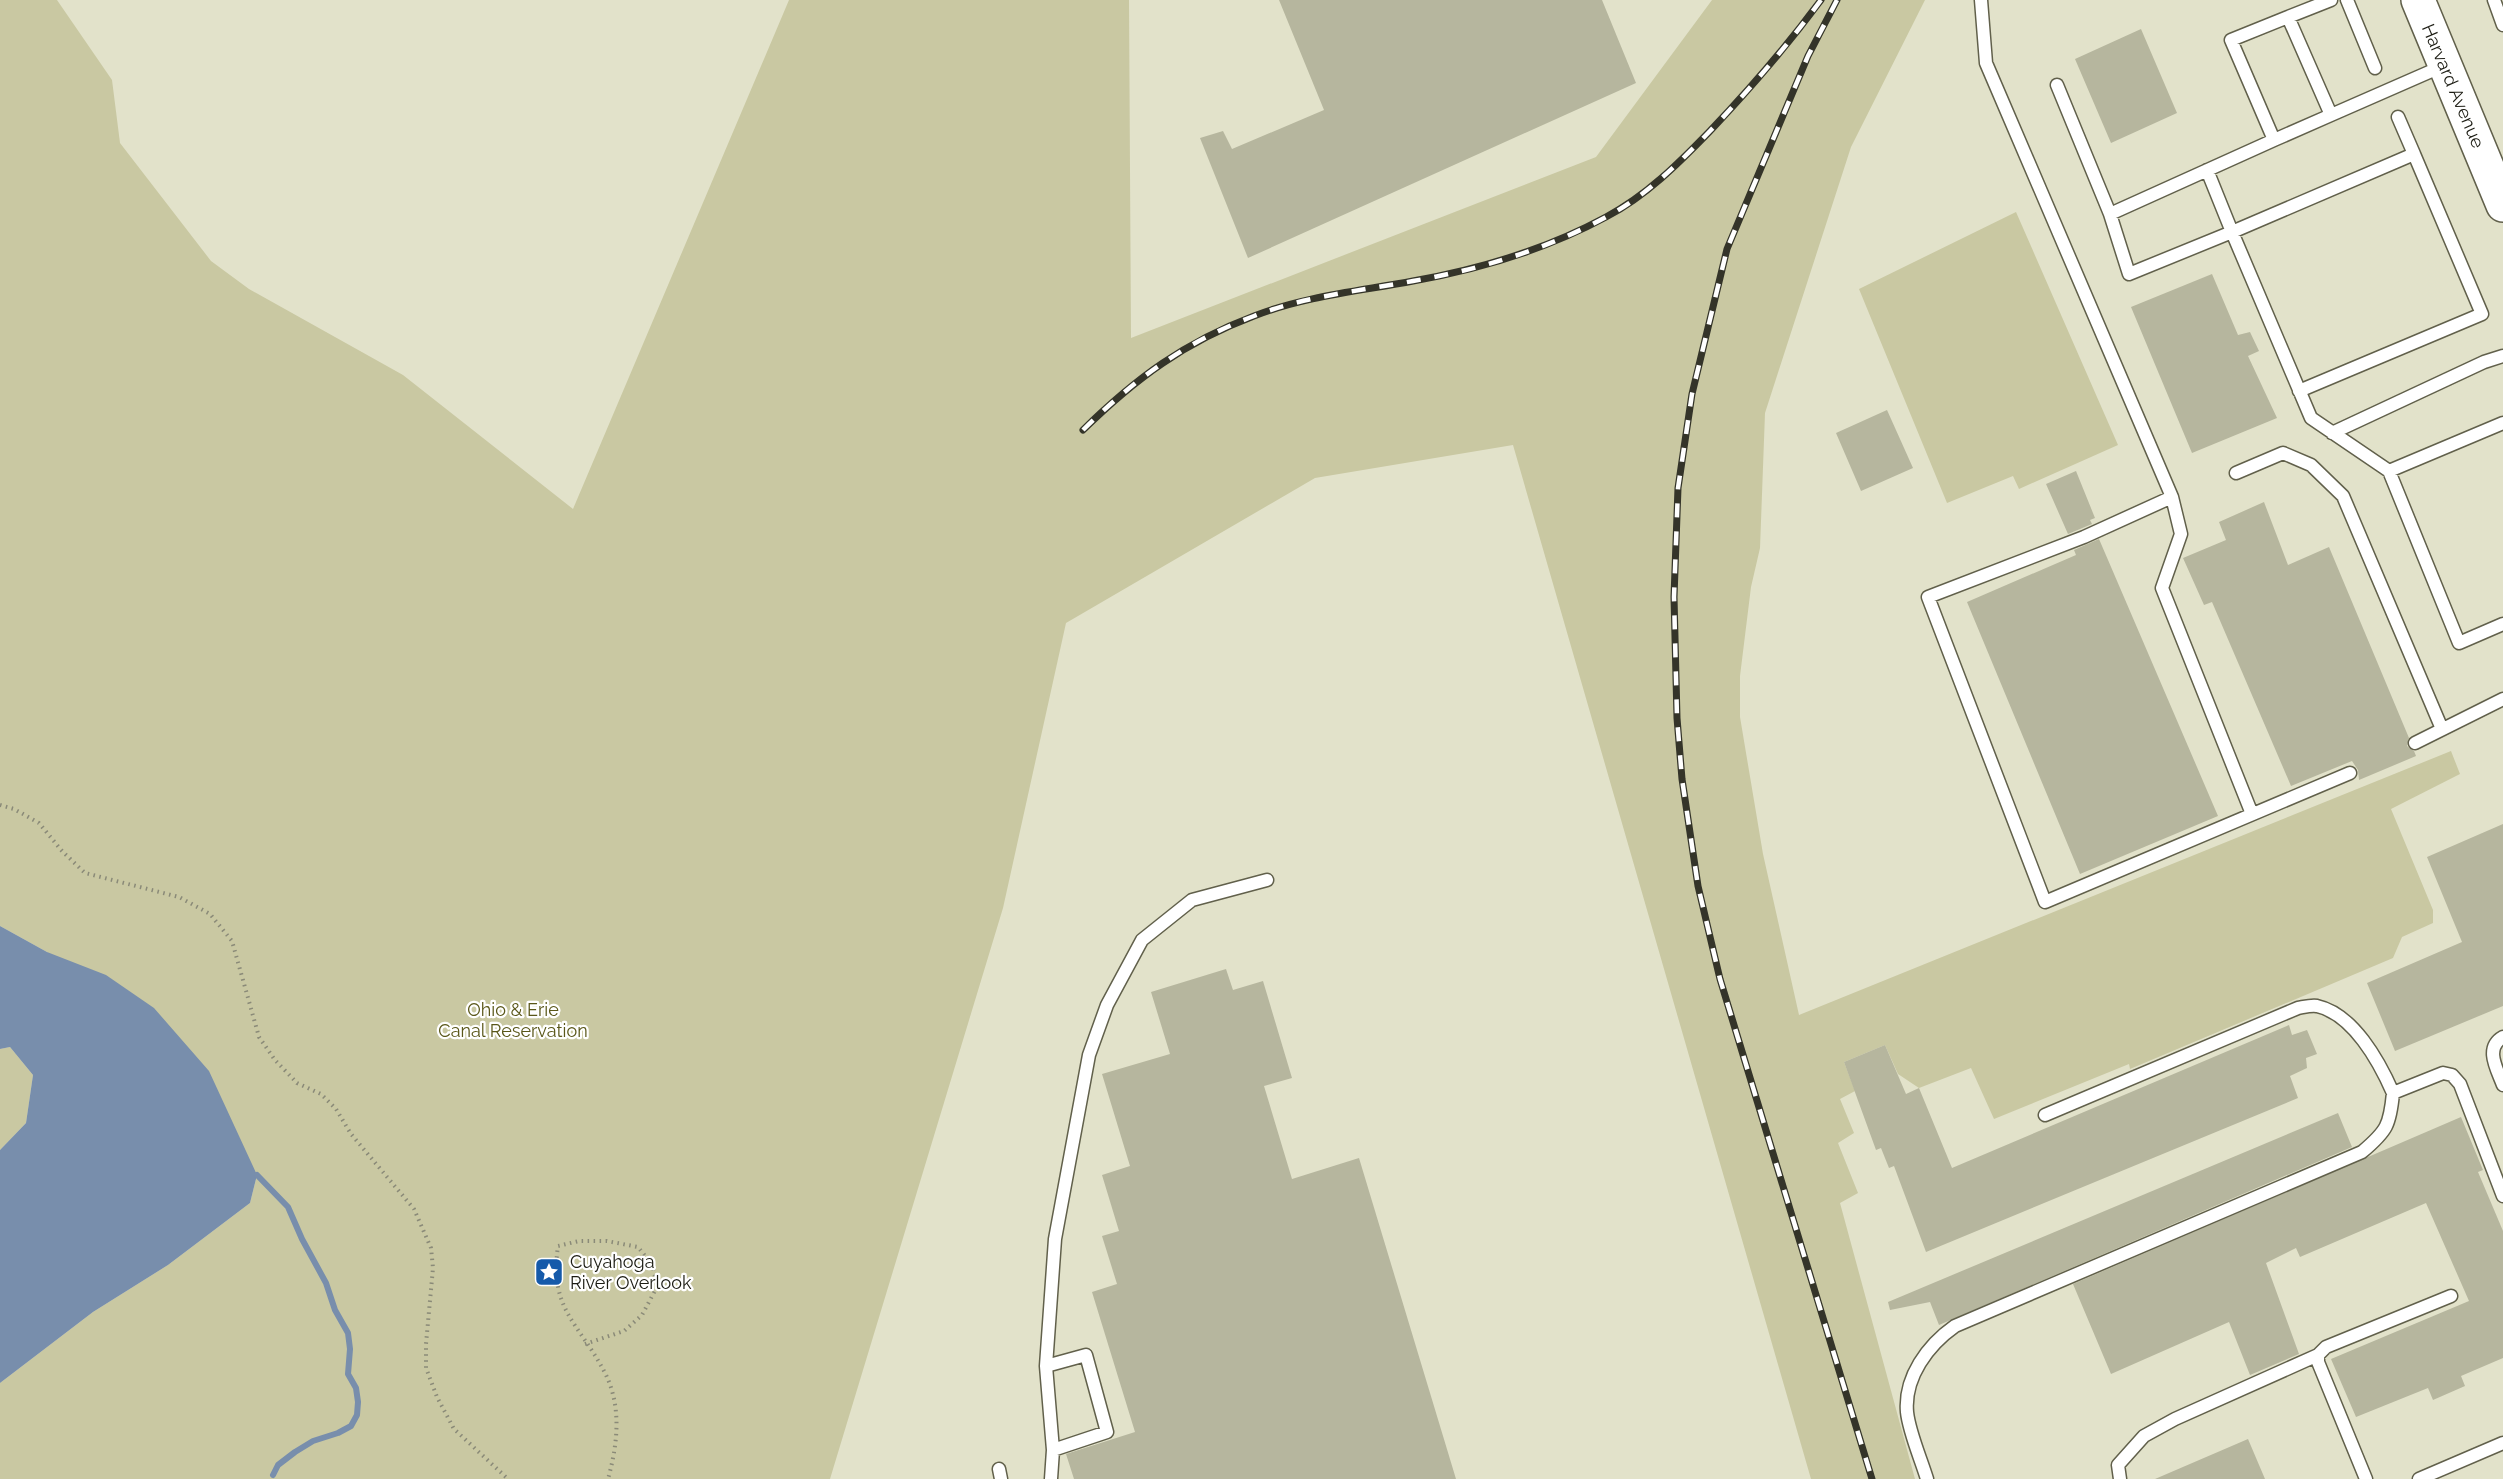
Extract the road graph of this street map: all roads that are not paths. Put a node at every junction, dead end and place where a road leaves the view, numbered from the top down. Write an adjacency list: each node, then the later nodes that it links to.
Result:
1 (1981, 0): 25 (lane)
2 (2331, 0): 6 (lane)
3 (2347, 0): 9 (lane)
4 (2418, 0): 8 (main road, Harvard Avenue)
5 (2494, 0): 7 (lane)
6 (2288, 17): 11 (lane); 13 (lane)
7 (2503, 25)
8 (2444, 66): 11 (lane); 16 (main road, Harvard Avenue)
9 (2374, 69)
10 (2057, 85): 17 (lane)
11 (2331, 115): 13 (lane)
12 (2398, 117): 14 (lane)
13 (2274, 140): 15 (lane)
14 (2414, 154): 18 (lane); 20 (lane)
15 (2207, 170): 17 (lane); 18 (lane)
16 (2503, 205)
17 (2110, 214): 18 (lane)
18 (2232, 232): 20 (lane)
19 (2503, 356): 22 (lane)
20 (2299, 391): 22 (lane)
21 (2503, 423): 23 (lane)
22 (2332, 432): 23 (lane)
23 (2389, 471): 26 (lane)
24 (2236, 473): 28 (lane)
25 (2172, 497): 31 (lane); 31 (lane)
26 (2503, 624)
27 (2503, 699): 28 (lane)
28 (2442, 729): 29 (lane)
29 (2415, 743)
30 (2350, 773): 31 (lane)
31 (2252, 814)
32 (1268, 880): 40 (lane)
33 (2503, 1037): 34 (lane)
34 (2503, 1085)
35 (2393, 1093): 36 (lane); 37 (lane); 45 (lane)
36 (2045, 1115)
37 (2503, 1196)
38 (2451, 1296): 39 (lane)
39 (2318, 1354): 43 (lane); 46 (lane)
40 (1046, 1366): 42 (lane); 42 (lane)
41 (2503, 1443): 47 (lane)
42 (1053, 1449): 44 (lane)
43 (2116, 1478)
44 (1051, 1479)
45 (1927, 1479)
46 (2366, 1479)
47 (2419, 1479)

